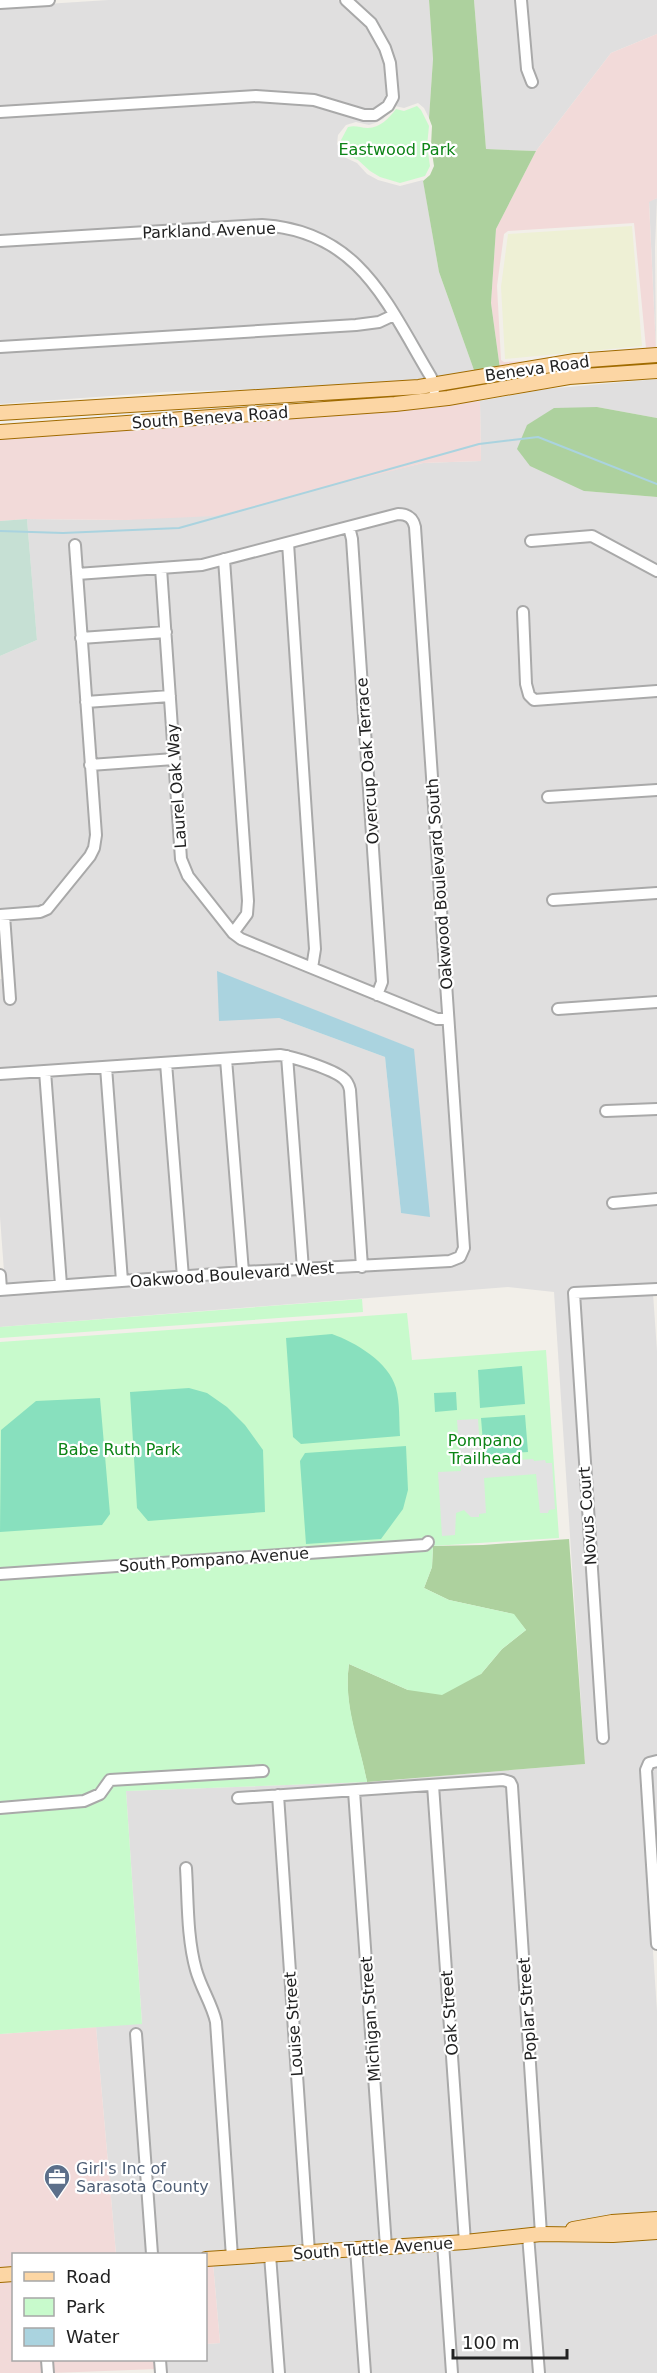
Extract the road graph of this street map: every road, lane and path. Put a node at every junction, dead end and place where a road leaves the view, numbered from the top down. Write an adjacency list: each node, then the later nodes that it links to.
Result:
1 (49, 0): 4 (street)
2 (346, 0): 7 (street)
3 (521, 0): 6 (street)
4 (34, 1): 5 (street)
5 (0, 3)
6 (532, 82)
7 (0, 112)
8 (0, 241): 9 (street, Parkland Avenue)
9 (394, 315): 10 (street); 13 (street, Parkland Avenue)
10 (0, 347)
11 (657, 355): 13 (main road, Beneva Road)
12 (657, 371): 14 (main road, Beneva Road)
13 (426, 386): 14 (street, Parkland Avenue); 16 (main road, South Beneva Road)
14 (436, 400): 15 (main road, Beneva Road)
15 (420, 402): 17 (main road, South Beneva Road)
16 (0, 414)
17 (0, 432)
18 (349, 527): 20 (street); 42 (street, Overcup Oak Terrace); 46 (street, Oakwood Boulevard South)
19 (531, 541): 24 (street)
20 (288, 543): 22 (street); 40 (street)
21 (75, 544): 25 (street)
22 (224, 559): 23 (street); 39 (street)
23 (161, 568): 25 (street); 27 (street, Laurel Oak Way)
24 (657, 571)
25 (77, 574): 28 (street)
26 (523, 612): 29 (street)
27 (166, 632): 28 (street); 30 (street, Laurel Oak Way)
28 (81, 638): 31 (street)
29 (657, 691)
30 (170, 696): 31 (street); 32 (street, Laurel Oak Way)
31 (86, 702): 33 (street)
32 (174, 759): 33 (street); 39 (street, Laurel Oak Way)
33 (90, 765): 38 (street)
34 (657, 790): 35 (street)
35 (548, 797)
36 (657, 893): 37 (street)
37 (553, 900)
38 (2, 915): 41 (street)
39 (233, 933): 40 (street, Laurel Oak Way)
40 (312, 968): 42 (street, Laurel Oak Way)
41 (4, 975): 43 (street)
42 (378, 995): 46 (street, Laurel Oak Way)
43 (10, 999)
44 (657, 1002): 45 (street)
45 (558, 1009)
46 (448, 1019): 57 (street, Oakwood Boulevard South)
47 (287, 1056): 48 (street); 58 (street); 59 (street)
48 (226, 1059): 49 (street); 60 (street)
49 (166, 1063): 50 (street); 62 (street)
50 (106, 1067): 51 (street); 63 (street)
51 (45, 1071): 52 (street); 64 (street)
52 (0, 1074)
53 (657, 1109): 54 (street)
54 (606, 1111)
55 (657, 1199): 56 (street)
56 (614, 1203)
57 (462, 1255): 58 (street, Oakwood Boulevard West)
58 (362, 1267): 59 (street, Oakwood Boulevard West)
59 (303, 1269): 60 (street, Oakwood Boulevard West)
60 (243, 1272): 62 (street, Oakwood Boulevard West)
61 (0, 1275): 65 (street)
62 (183, 1277): 63 (street, Oakwood Boulevard West)
63 (122, 1281): 64 (street, Oakwood Boulevard West)
64 (61, 1285): 65 (street, Oakwood Boulevard West)
65 (1, 1289)
66 (657, 1291): 69 (street, Novus Court)
67 (428, 1542): 68 (street, South Pompano Avenue)
68 (0, 1574)
69 (603, 1738)
70 (655, 1761): 78 (street)
71 (262, 1771): 76 (street)
72 (433, 1785): 73 (street); 82 (street, Poplar Street); 83 (street, Oak Street)
73 (354, 1791): 74 (street); 85 (street, Michigan Street)
74 (278, 1795): 75 (street); 87 (street, Louise Street)
75 (238, 1798)
76 (0, 1808)
77 (186, 1868): 90 (street)
78 (657, 1944)
79 (136, 2034): 88 (street)
80 (657, 2219): 82 (main road, South Tuttle Avenue)
81 (657, 2232): 82 (main road, South Tuttle Avenue)
82 (534, 2234): 83 (main road, South Tuttle Avenue); 95 (street, Poplar Street)
83 (465, 2242): 84 (main road, South Tuttle Avenue)
84 (443, 2243): 85 (main road, South Tuttle Avenue); 94 (street)
85 (386, 2247): 86 (main road, South Tuttle Avenue)
86 (356, 2249): 87 (main road, South Tuttle Avenue); 93 (street)
87 (309, 2252): 89 (main road, South Tuttle Avenue)
88 (152, 2253)
89 (270, 2255): 90 (main road, South Tuttle Avenue); 92 (street)
90 (232, 2257): 91 (main road, South Tuttle Avenue)
91 (207, 2259)
92 (279, 2373)
93 (365, 2373)
94 (452, 2373)
95 (539, 2373)

